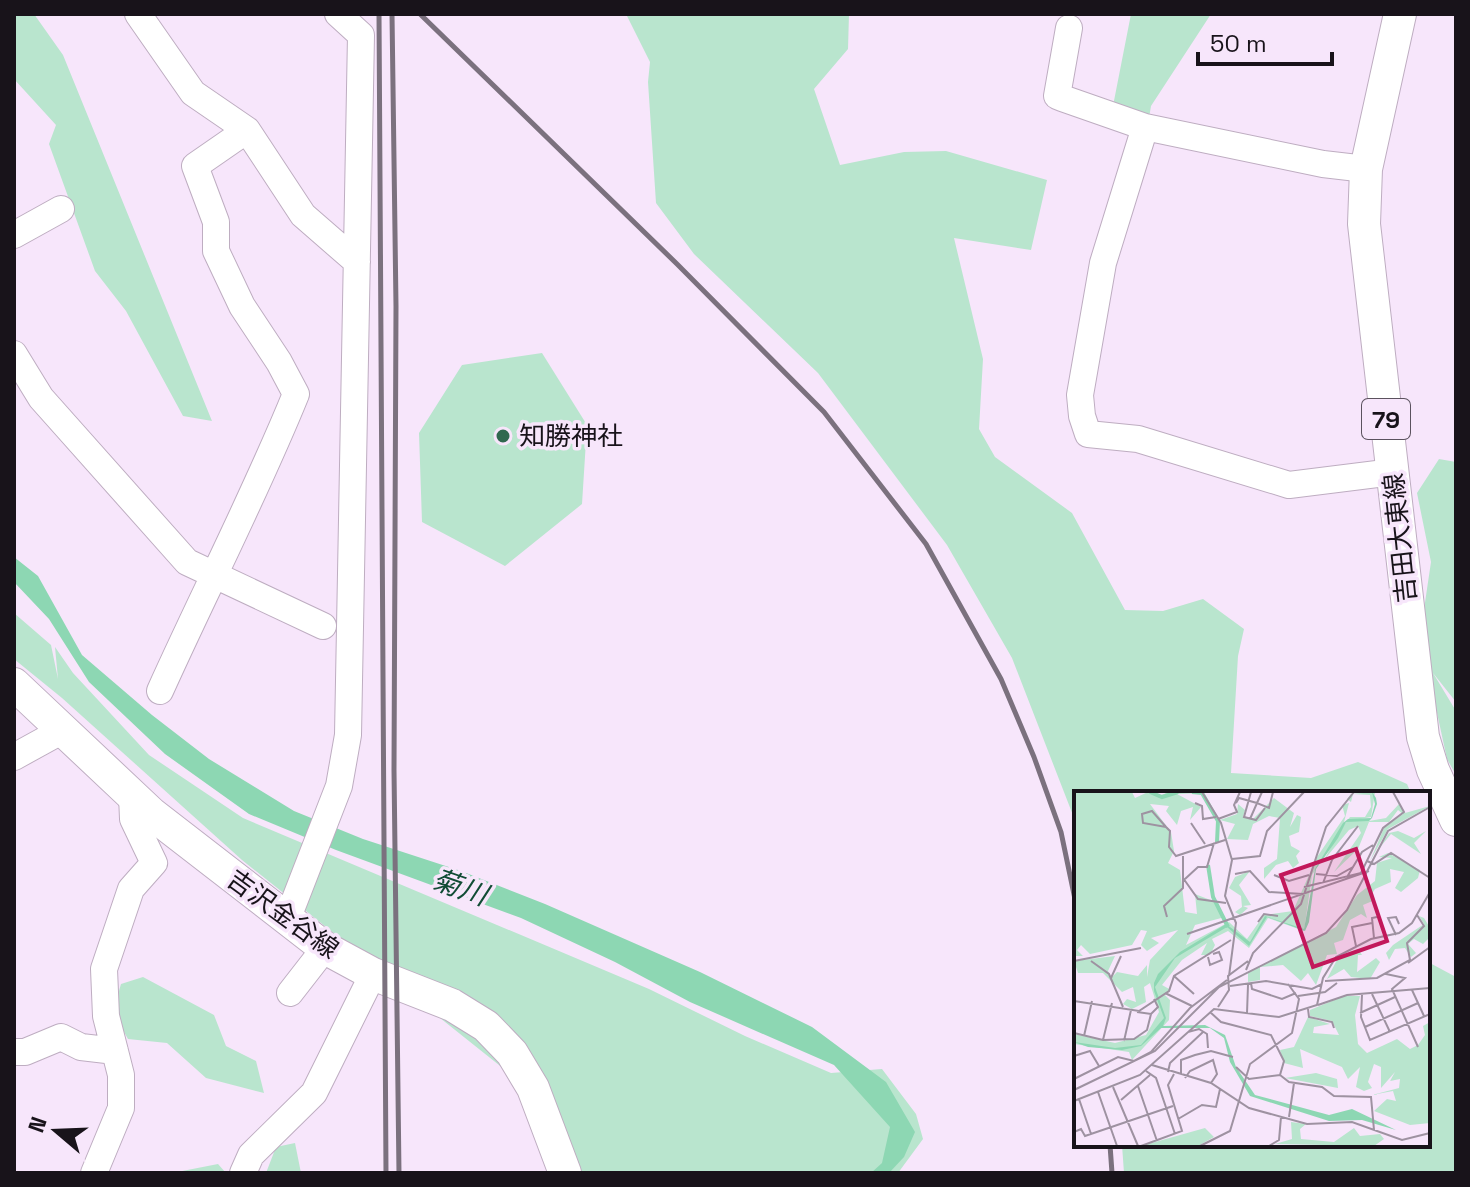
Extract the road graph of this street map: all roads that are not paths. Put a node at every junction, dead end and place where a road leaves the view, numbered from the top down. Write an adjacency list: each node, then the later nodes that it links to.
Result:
1 (138, 14): 6 (street)
2 (338, 14): 10 (street)
3 (1400, 14): 7 (main road, 吉田大東線 / 79)
4 (1069, 28): 5 (street)
5 (1145, 127): 7 (street); 12 (street)
6 (247, 130): 10 (street); 13 (street)
7 (1366, 169): 12 (main road, 吉田大東線 / 79)
8 (61, 209): 9 (street)
9 (14, 235)
10 (357, 262): 21 (street)
11 (14, 354): 13 (street)
12 (1393, 472): 20 (main road, 吉田大東線 / 79)
13 (213, 574): 14 (street); 16 (street)
14 (323, 626)
15 (14, 684): 17 (main road, 吉沢金谷線)
16 (160, 691)
17 (63, 730): 18 (street); 19 (main road, 吉沢金谷線)
18 (14, 757)
19 (132, 795): 21 (main road, 吉沢金谷線); 25 (street)
20 (1456, 820)
21 (287, 920): 22 (main road, 吉沢金谷線)
22 (325, 948): 23 (main road, 吉沢金谷線); 24 (street)
23 (373, 974): 28 (street); 29 (main road, 吉沢金谷線)
24 (290, 993)
25 (115, 1051): 26 (street); 27 (street)
26 (14, 1052)
27 (94, 1173)
28 (243, 1173)
29 (565, 1173)

